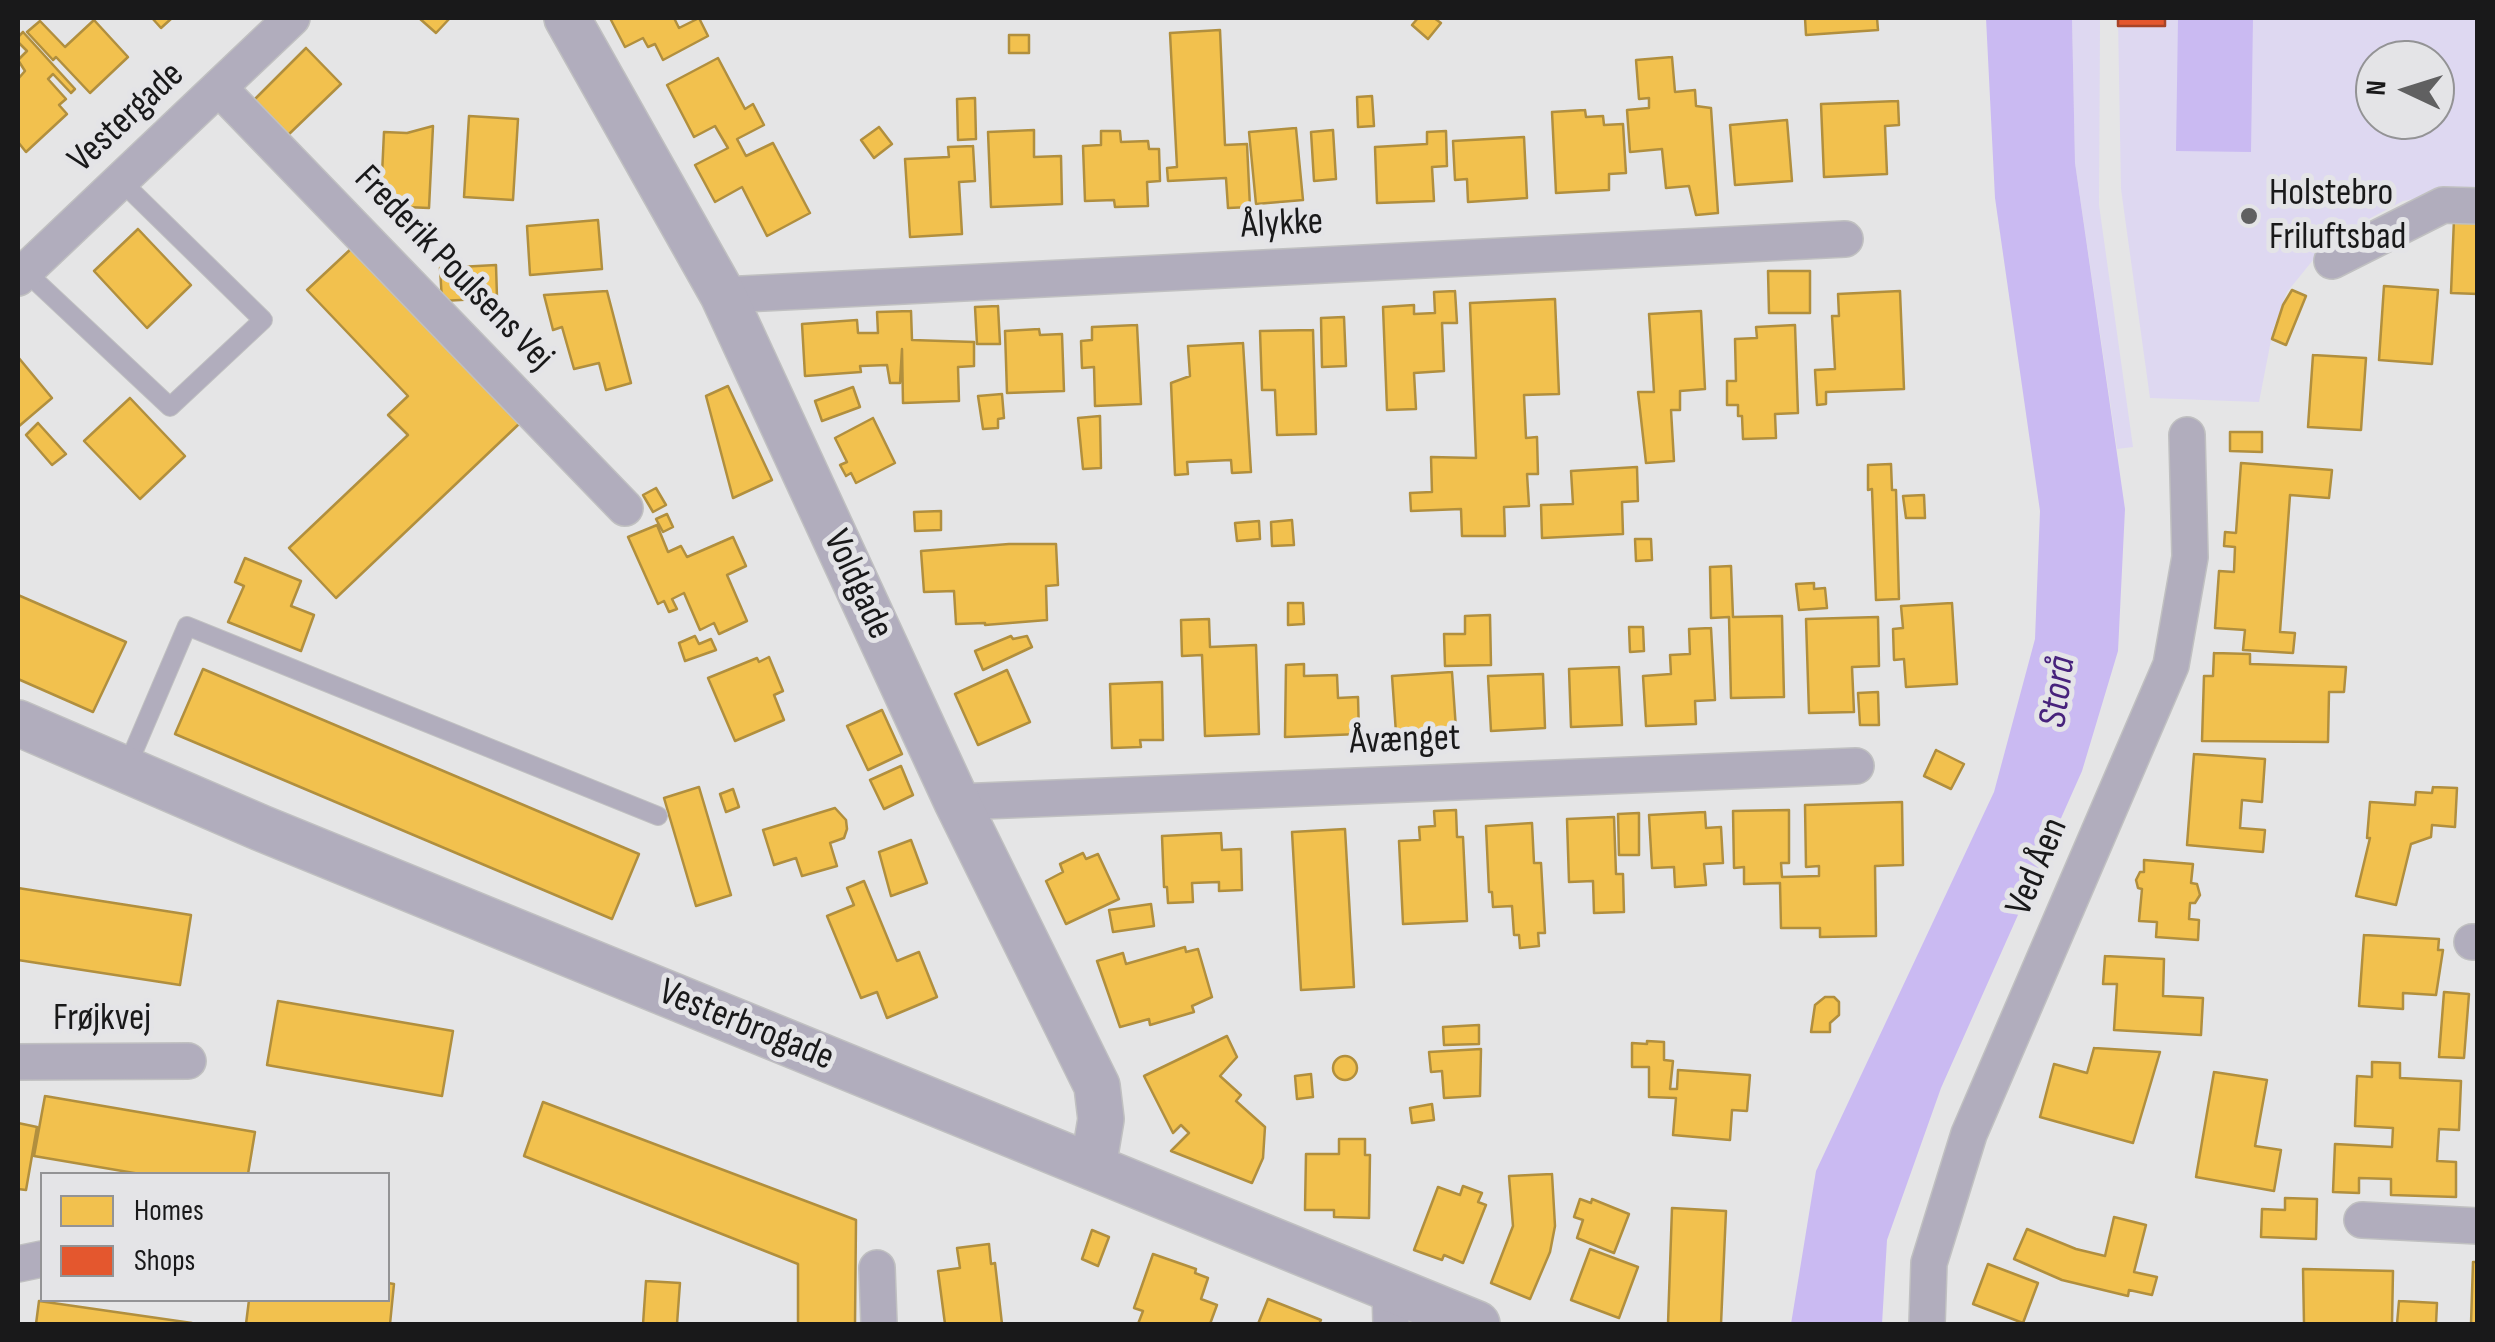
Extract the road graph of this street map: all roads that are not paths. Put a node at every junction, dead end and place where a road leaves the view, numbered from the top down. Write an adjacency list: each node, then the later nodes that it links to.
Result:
1 (292, 18): 3 (street, Vestergade)
2 (567, 18): 9 (street, Voldgade)
3 (220, 89): 4 (street, Vestergade); 11 (street, Frederik Poulsens Vej)
4 (121, 181): 8 (street, Vestergade); 8 (lane)
5 (2478, 206): 7 (street)
6 (1845, 240): 9 (street, Ålykke)
7 (2332, 261)
8 (21, 275)
9 (723, 295): 15 (street, Voldgade)
10 (2187, 436): 26 (street, Ved Åen)
11 (625, 508)
12 (18, 723): 14 (street, Vesterbrogade)
13 (1856, 766): 15 (street, Åvænget)
14 (125, 770): 16 (lane); 19 (street, Vesterbrogade)
15 (957, 802): 19 (street, Voldgade)
16 (658, 816)
17 (188, 1061): 18 (street, Frøjkvej)
18 (18, 1062)
19 (1093, 1167): 23 (street, Vesterbrogade)
20 (2362, 1220): 21 (street)
21 (2478, 1226)
22 (877, 1268): 24 (street)
23 (1390, 1307): 25 (street, Vesterbrogade)
24 (879, 1324)
25 (1477, 1324)
26 (1927, 1324)

